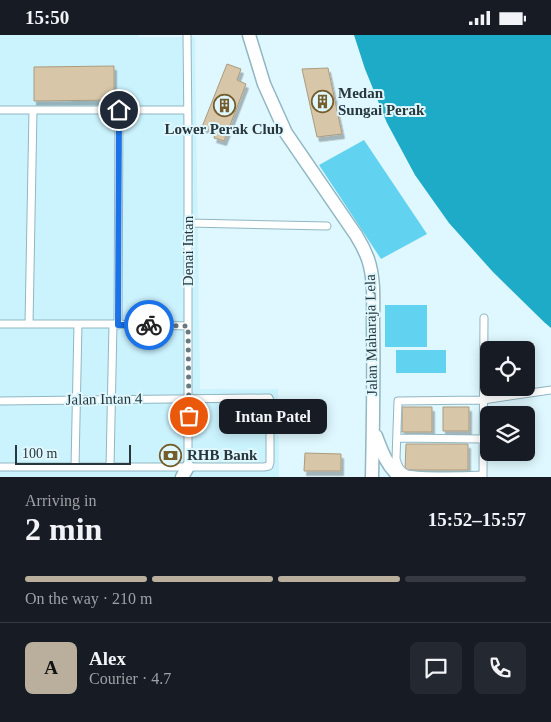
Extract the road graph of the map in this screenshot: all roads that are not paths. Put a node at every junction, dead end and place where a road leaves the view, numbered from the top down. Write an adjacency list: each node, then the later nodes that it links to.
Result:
1 (187, 35): 8 (street, Denai Intan)
2 (249, 35): 4 (highway, Jalan Maharaja Lela)
3 (258, 35): 4 (highway, Jalan Maharaja Lela)
4 (272, 100): 24 (highway, Jalan Maharaja Lela)
5 (0, 110): 6 (street)
6 (32, 110): 7 (street); 13 (street)
7 (119, 110): 8 (street); 15 (street)
8 (187, 110): 9 (street, Denai Intan)
9 (188, 223): 10 (street); 16 (street, Denai Intan)
10 (327, 227)
11 (484, 318): 21 (street)
12 (0, 324): 13 (street)
13 (29, 324): 14 (street)
14 (78, 324): 15 (street); 20 (street)
15 (115, 325): 16 (street); 19 (street)
16 (188, 326): 18 (street, Denai Intan)
17 (551, 390): 21 (street)
18 (189, 398): 19 (street, Jalan Intan 4); 31 (street, Denai Intan); 31 (street, Jalan Intan 4)
19 (112, 399): 20 (street, Jalan Intan 4); 30 (street)
20 (76, 400): 22 (street, Jalan Intan 4); 29 (street)
21 (483, 400): 23 (street); 25 (street)
22 (0, 401)
23 (483, 406)
24 (373, 427): 33 (highway, Jalan Maharaja Lela); 34 (highway)
25 (397, 438): 26 (street); 32 (street)
26 (480, 439)
27 (483, 461): 32 (street)
28 (0, 467): 29 (street)
29 (75, 467): 30 (street)
30 (110, 467): 31 (street)
31 (185, 472)
32 (483, 476)
33 (372, 477)
34 (400, 477)

